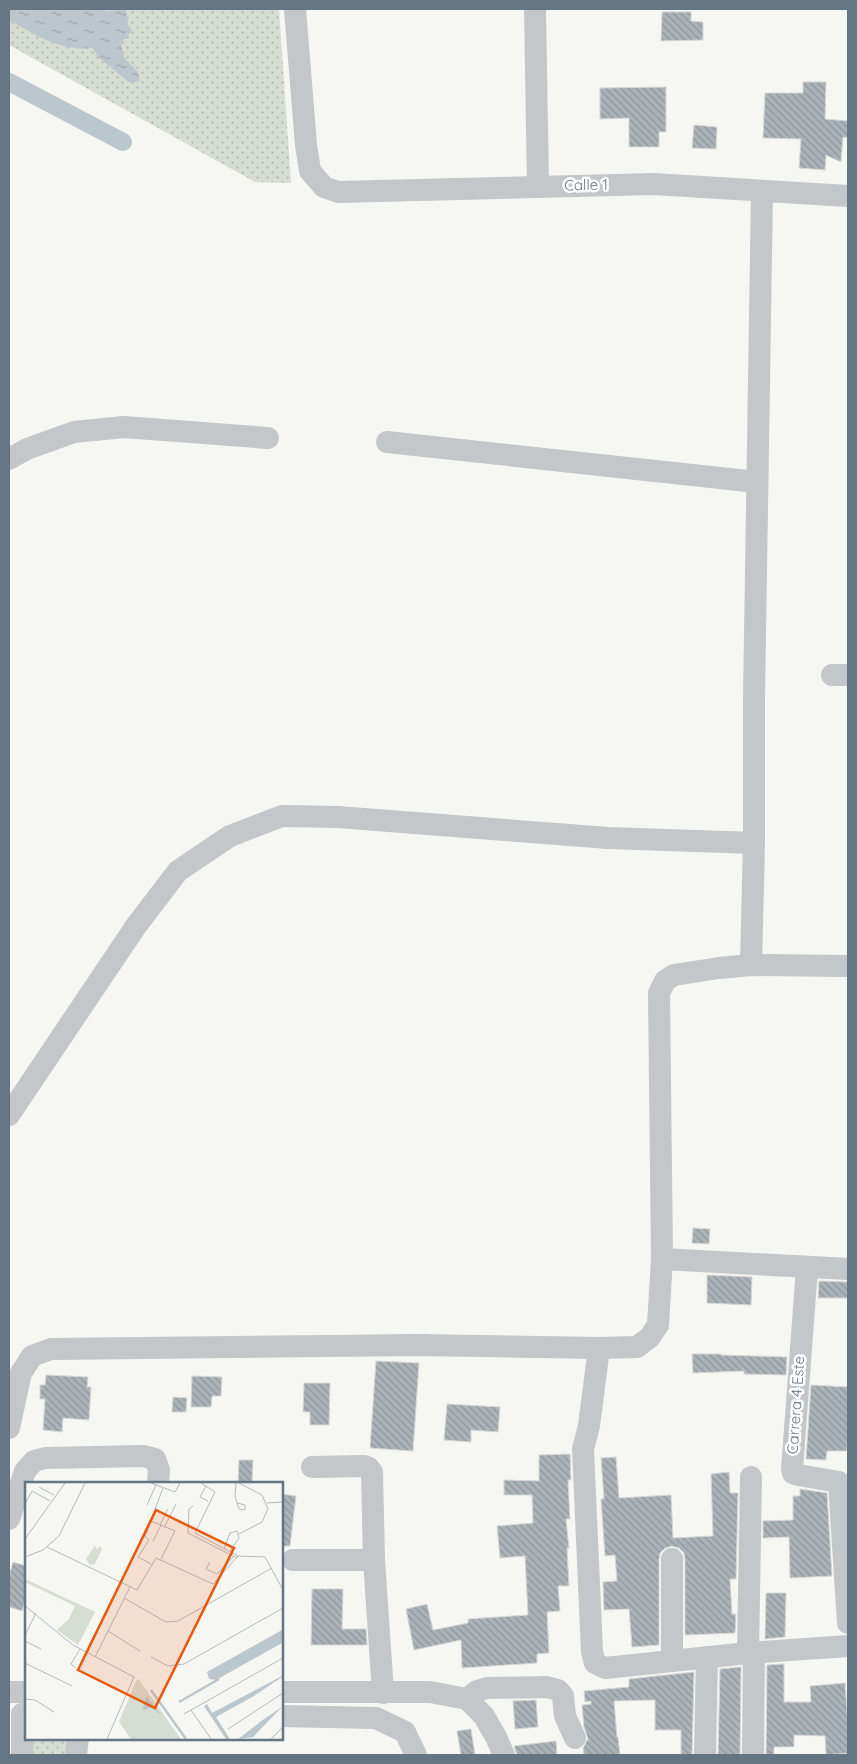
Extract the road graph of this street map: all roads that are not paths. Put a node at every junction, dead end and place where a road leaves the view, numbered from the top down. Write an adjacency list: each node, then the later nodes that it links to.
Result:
1 (295, 9): 3 (street, Calle 1)
2 (535, 9): 3 (street)
3 (538, 186): 4 (street, Calle 1)
4 (762, 191): 5 (street, Calle 1); 9 (street)
5 (848, 196)
6 (268, 438): 8 (street)
7 (387, 442): 9 (street)
8 (9, 459)
9 (756, 482): 10 (street)
10 (754, 843): 11 (street); 13 (street)
11 (750, 965): 12 (street); 14 (street)
12 (848, 966)
13 (9, 1114)
14 (662, 1259): 15 (street); 17 (street)
15 (807, 1268): 16 (street); 26 (street, Carrera 4 Este)
16 (848, 1269)
17 (599, 1348): 18 (street); 30 (street)
18 (9, 1428)
19 (312, 1467): 25 (street)
20 (751, 1476): 28 (street)
21 (158, 1482): 22 (street)
22 (9, 1519)
23 (672, 1559): 30 (street)
24 (293, 1560): 25 (street)
25 (374, 1560): 34 (street)
26 (848, 1623)
27 (848, 1646): 28 (street)
28 (751, 1653): 29 (street); 45 (street)
29 (707, 1657): 30 (street); 44 (street)
30 (672, 1661)
31 (9, 1692): 32 (street)
32 (25, 1692)
33 (282, 1692): 34 (street)
34 (383, 1693): 35 (street)
35 (467, 1699): 38 (street); 43 (street)
36 (19, 1715): 40 (street)
37 (282, 1716): 42 (street)
38 (575, 1738)
39 (78, 1739): 41 (street)
40 (18, 1752)
41 (76, 1755)
42 (416, 1755)
43 (504, 1755)
44 (705, 1755)
45 (753, 1755)

